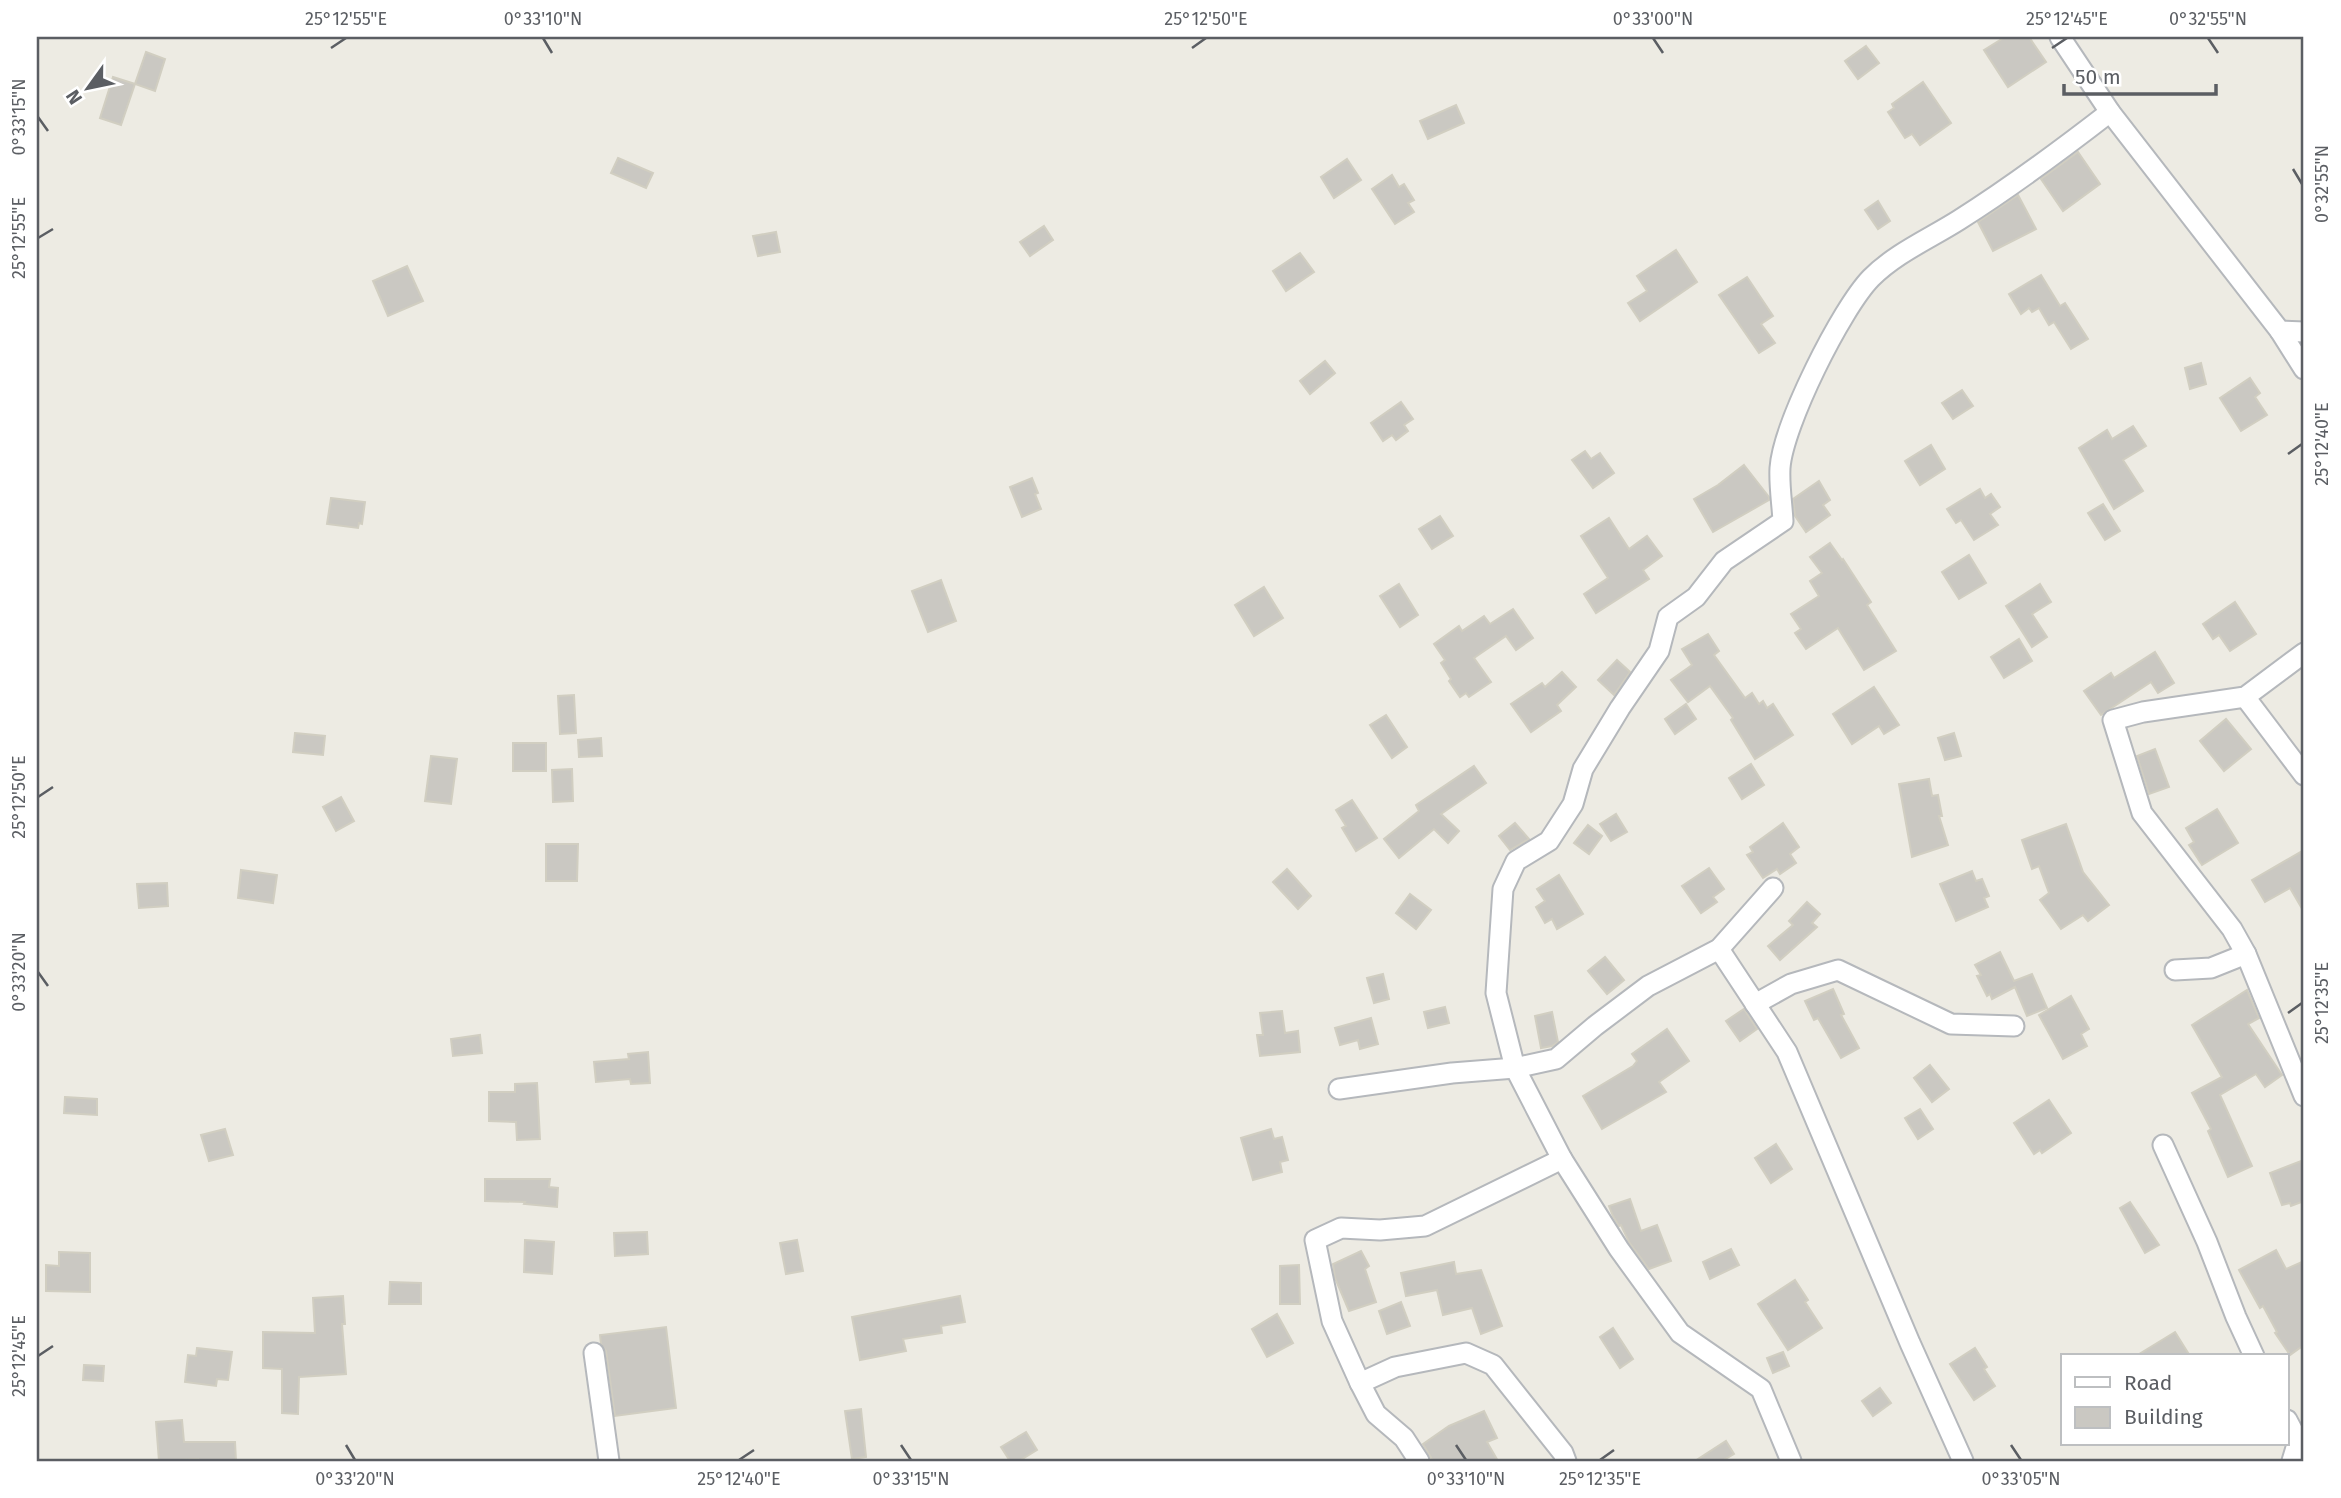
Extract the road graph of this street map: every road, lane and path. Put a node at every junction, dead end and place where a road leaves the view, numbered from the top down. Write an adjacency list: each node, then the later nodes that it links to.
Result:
1 (2060, 37): 2 (street)
2 (2110, 112): 3 (street); 15 (street)
3 (2280, 331): 4 (street); 5 (street)
4 (2304, 332)
5 (2304, 369)
6 (2304, 653): 7 (street)
7 (2245, 697): 8 (street); 11 (street)
8 (2304, 775)
9 (1773, 888): 10 (street)
10 (1719, 949): 13 (street); 15 (street)
11 (2246, 954): 12 (street); 17 (street)
12 (2175, 970)
13 (1755, 1004): 14 (street); 28 (street)
14 (2014, 1026)
15 (1515, 1068): 16 (street); 19 (street)
16 (1339, 1089)
17 (2304, 1096)
18 (2163, 1145): 21 (street)
19 (1562, 1160): 22 (street); 27 (street)
20 (594, 1353): 24 (street)
21 (2253, 1354)
22 (1360, 1383): 25 (street); 26 (street)
23 (2288, 1422): 29 (street)
24 (609, 1461)
25 (1419, 1461)
26 (1566, 1461)
27 (1791, 1461)
28 (1963, 1461)
29 (2292, 1461)

